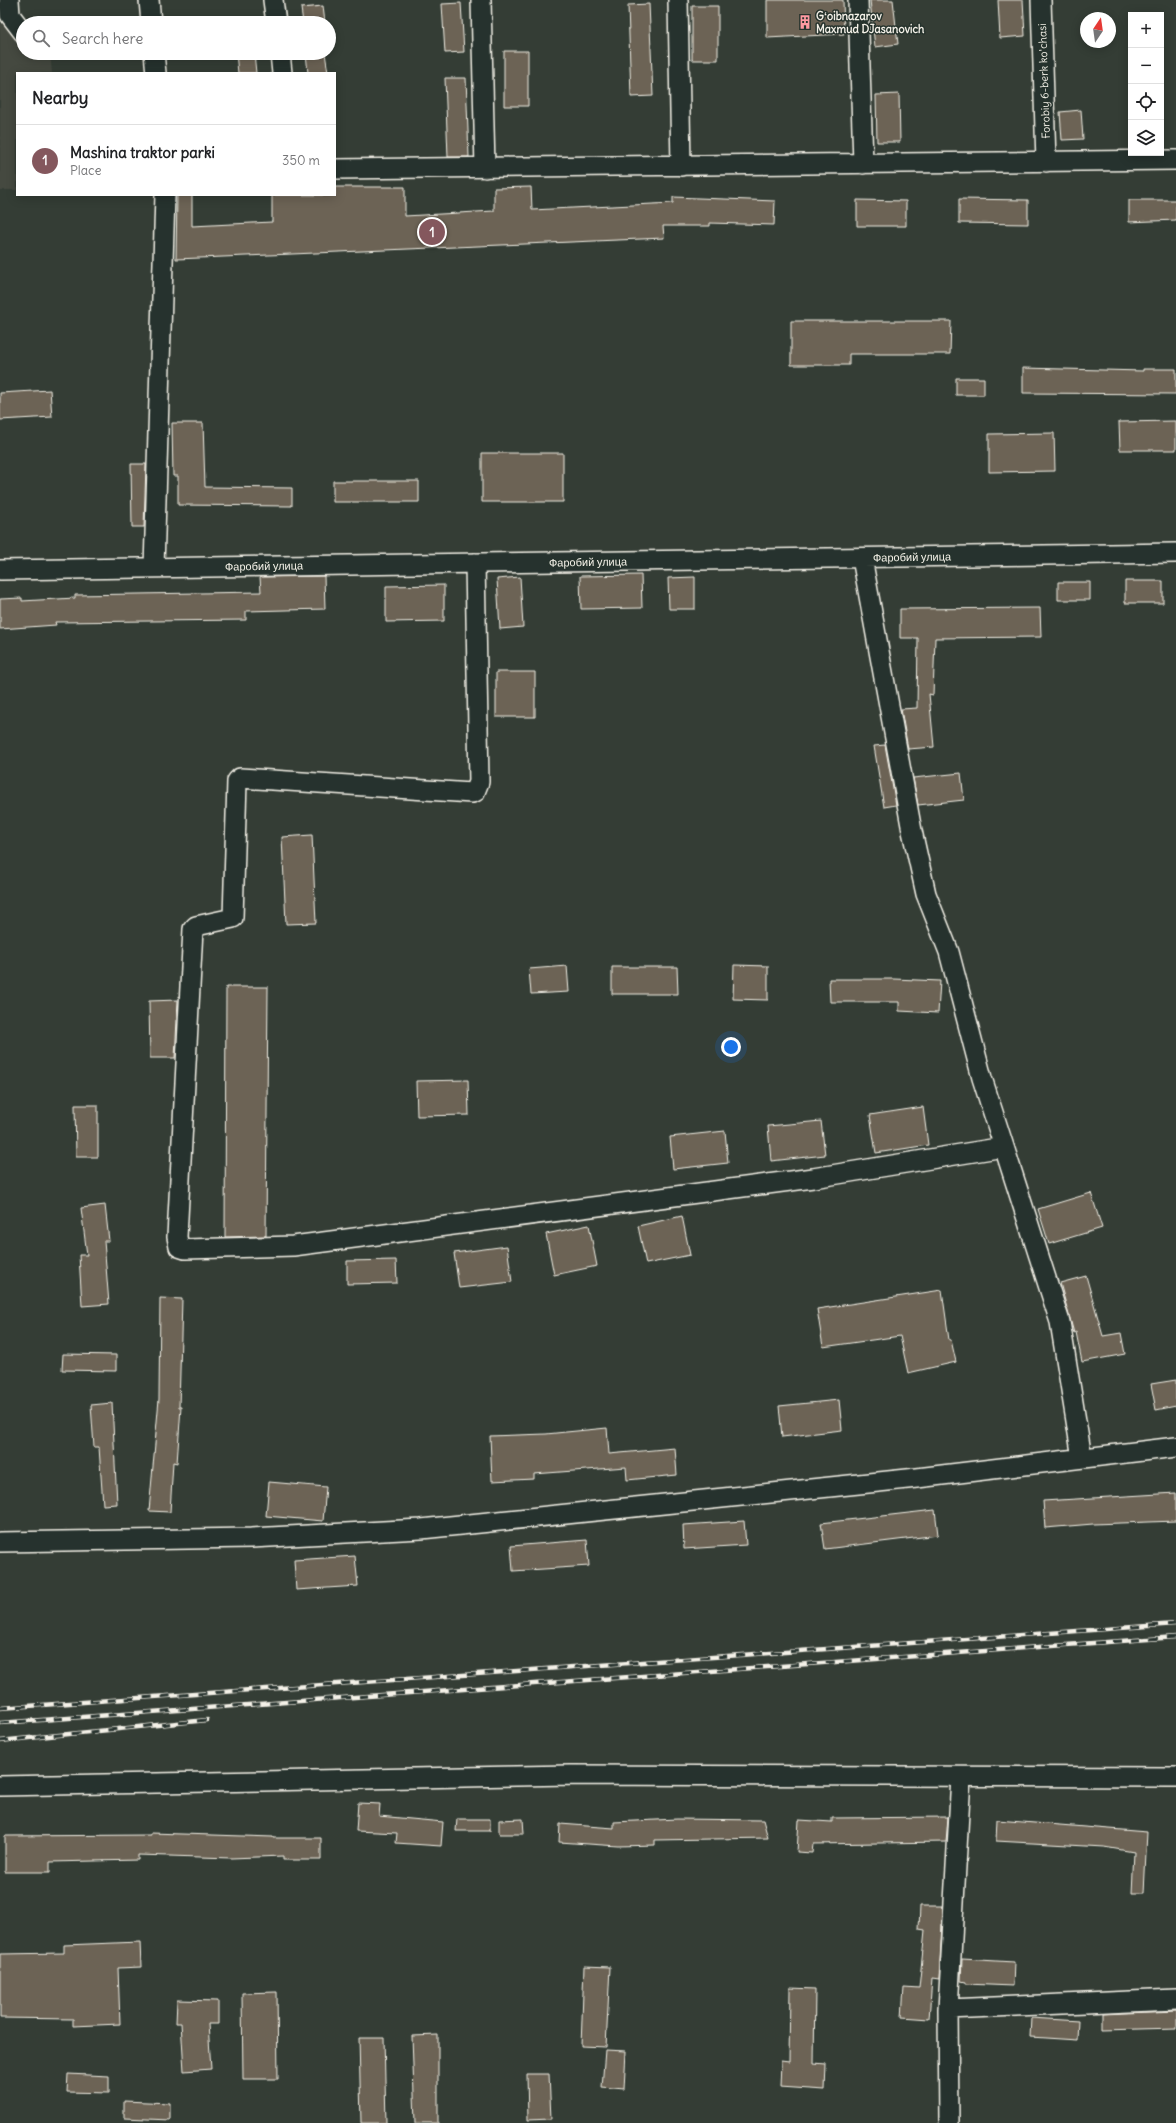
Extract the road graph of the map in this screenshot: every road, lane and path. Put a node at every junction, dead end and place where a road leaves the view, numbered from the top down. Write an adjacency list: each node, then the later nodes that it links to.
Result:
1 (9, 0): 10 (street)
2 (149, 0): 8 (street)
3 (273, 0): 9 (street)
4 (481, 0): 19 (street)
5 (678, 0): 18 (street)
6 (858, 0): 17 (street)
7 (1041, 0): 16 (street, Forobiy 6-berk koʻchasi)
8 (150, 16)
9 (275, 16)
10 (16, 23)
11 (155, 60): 13 (street)
12 (281, 60): 14 (street)
13 (156, 72)
14 (282, 72)
15 (1176, 160): 16 (street)
16 (1046, 162): 17 (street)
17 (863, 164): 18 (street)
18 (681, 166): 19 (street)
19 (485, 168): 20 (street)
20 (336, 169)
21 (165, 196): 25 (street)
22 (1176, 553): 23 (street, Фаробий улица)
23 (862, 558): 24 (street, Фаробий улица); 27 (street)
24 (475, 563): 25 (street, Фаробий улица); 27 (street)
25 (154, 568): 26 (street, Фаробий улица)
26 (0, 570)
27 (1004, 1147): 29 (street)
28 (1176, 1447): 29 (street)
29 (1082, 1458): 30 (street)
30 (0, 1542)
31 (961, 1777): 32 (street); 33 (street); 35 (street)
32 (1176, 1777)
33 (0, 1786)
34 (1176, 1999): 35 (street)
35 (948, 2009): 36 (street)
36 (950, 2123)

